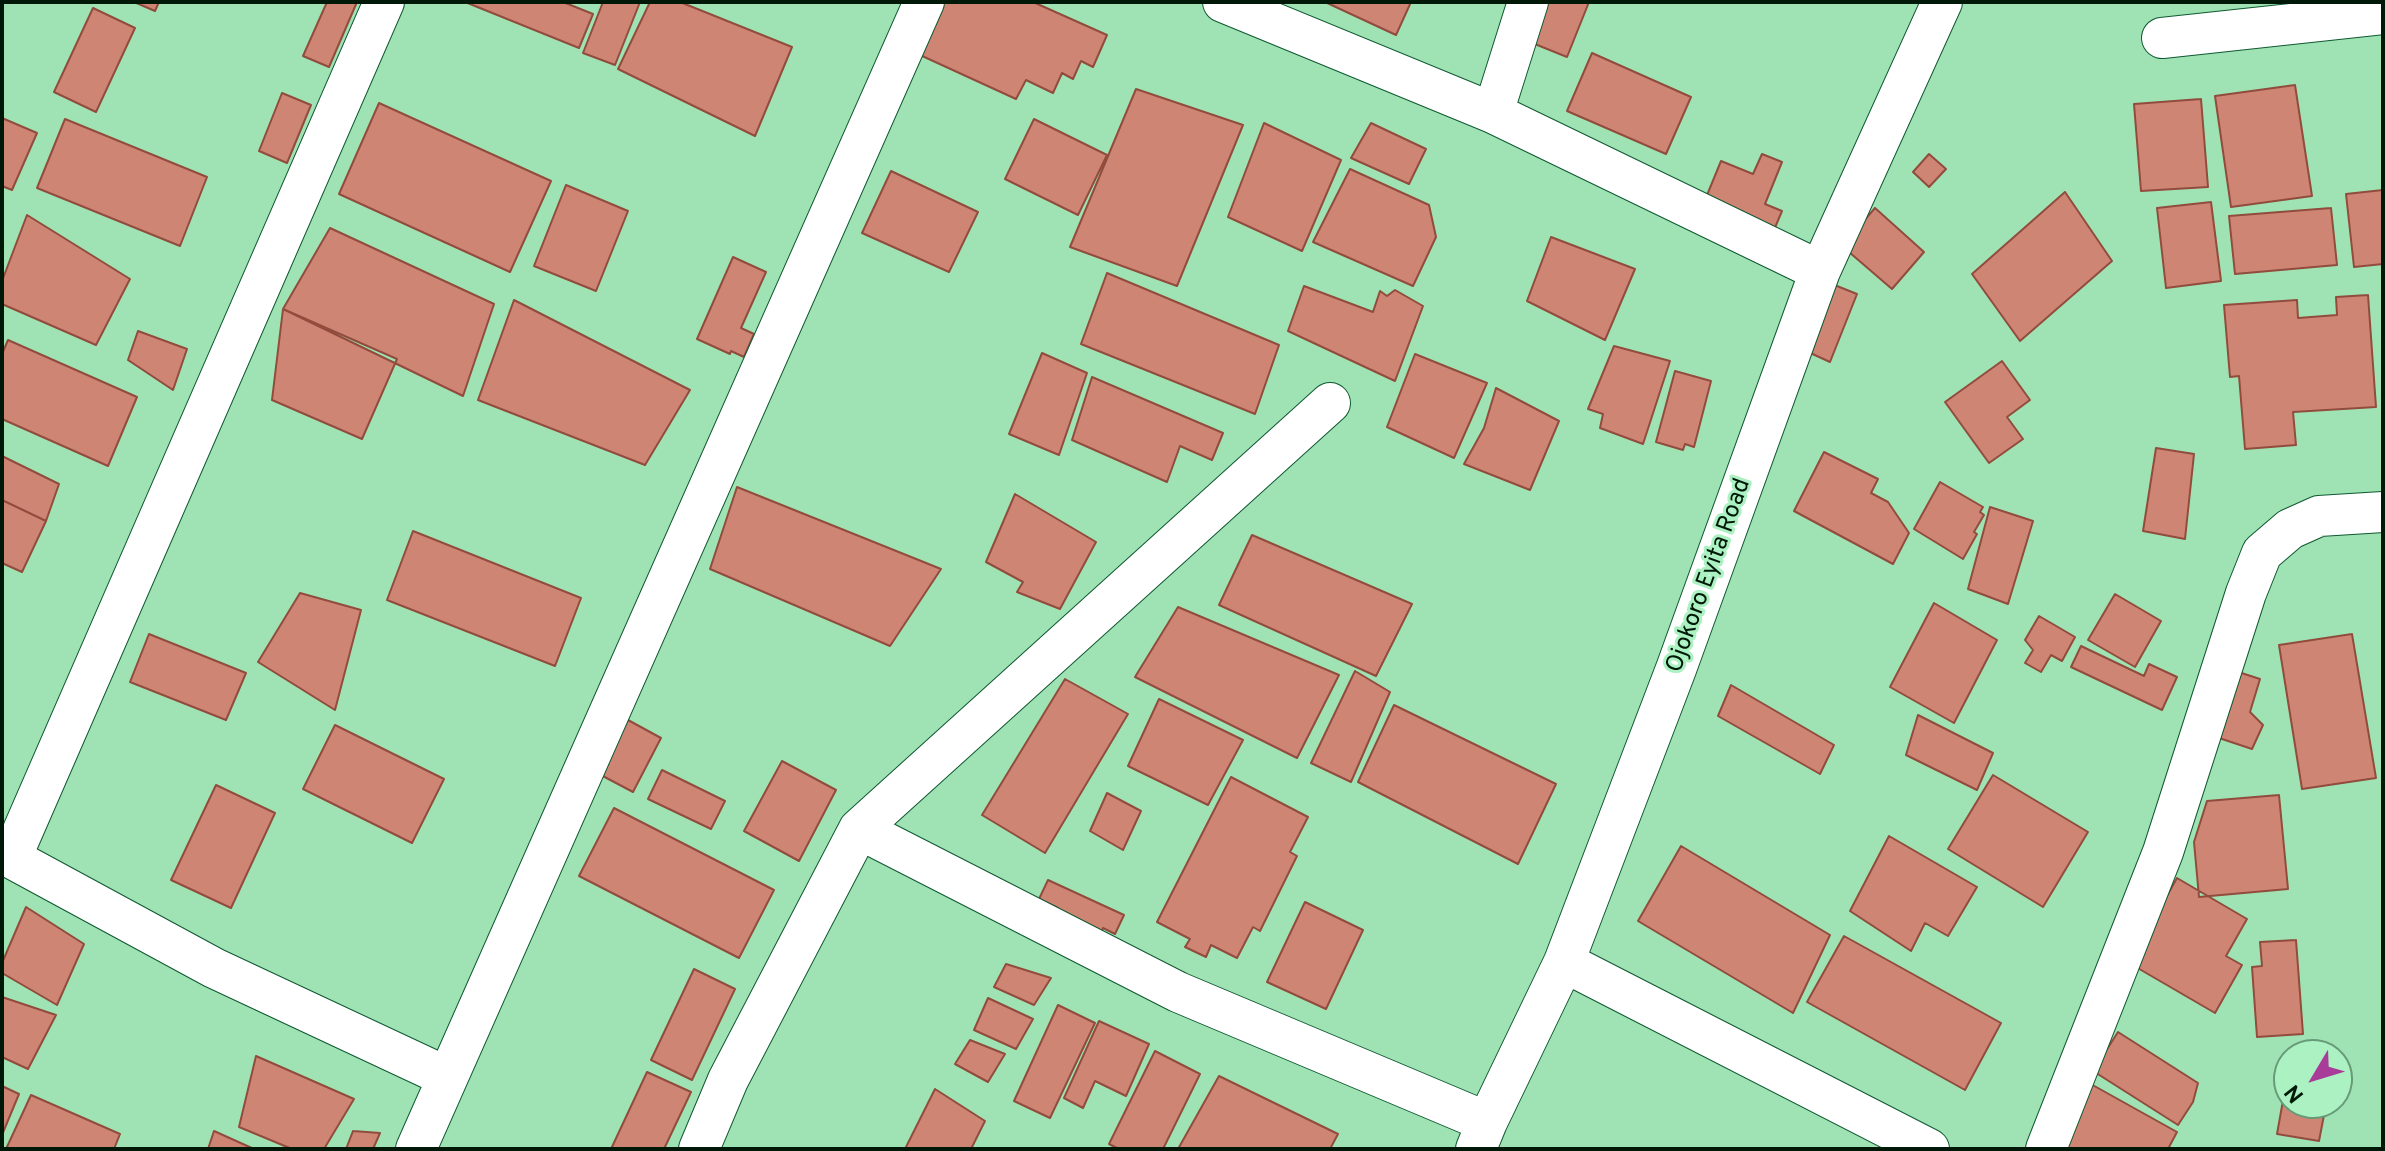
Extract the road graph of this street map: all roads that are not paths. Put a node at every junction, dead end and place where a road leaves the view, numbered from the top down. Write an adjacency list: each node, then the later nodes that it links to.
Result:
1 (384, 2): 13 (street)
2 (924, 2): 15 (street)
3 (1223, 2): 8 (street)
4 (1528, 2): 8 (street)
5 (1942, 2): 9 (street, Ojokoro Eyita Road)
6 (2383, 14): 7 (street)
7 (2162, 38)
8 (1493, 113): 9 (street)
9 (1820, 271): 14 (street, Ojokoro Eyita Road)
10 (1330, 403): 12 (street)
11 (2383, 512): 20 (street)
12 (859, 829): 16 (street); 18 (street)
13 (6, 857): 15 (street)
14 (1564, 962): 16 (street, Ojokoro Eyita Road); 19 (street)
15 (447, 1077): 17 (street)
16 (1481, 1135)
17 (416, 1149)
18 (699, 1149)
19 (1929, 1149)
20 (2046, 1149)

